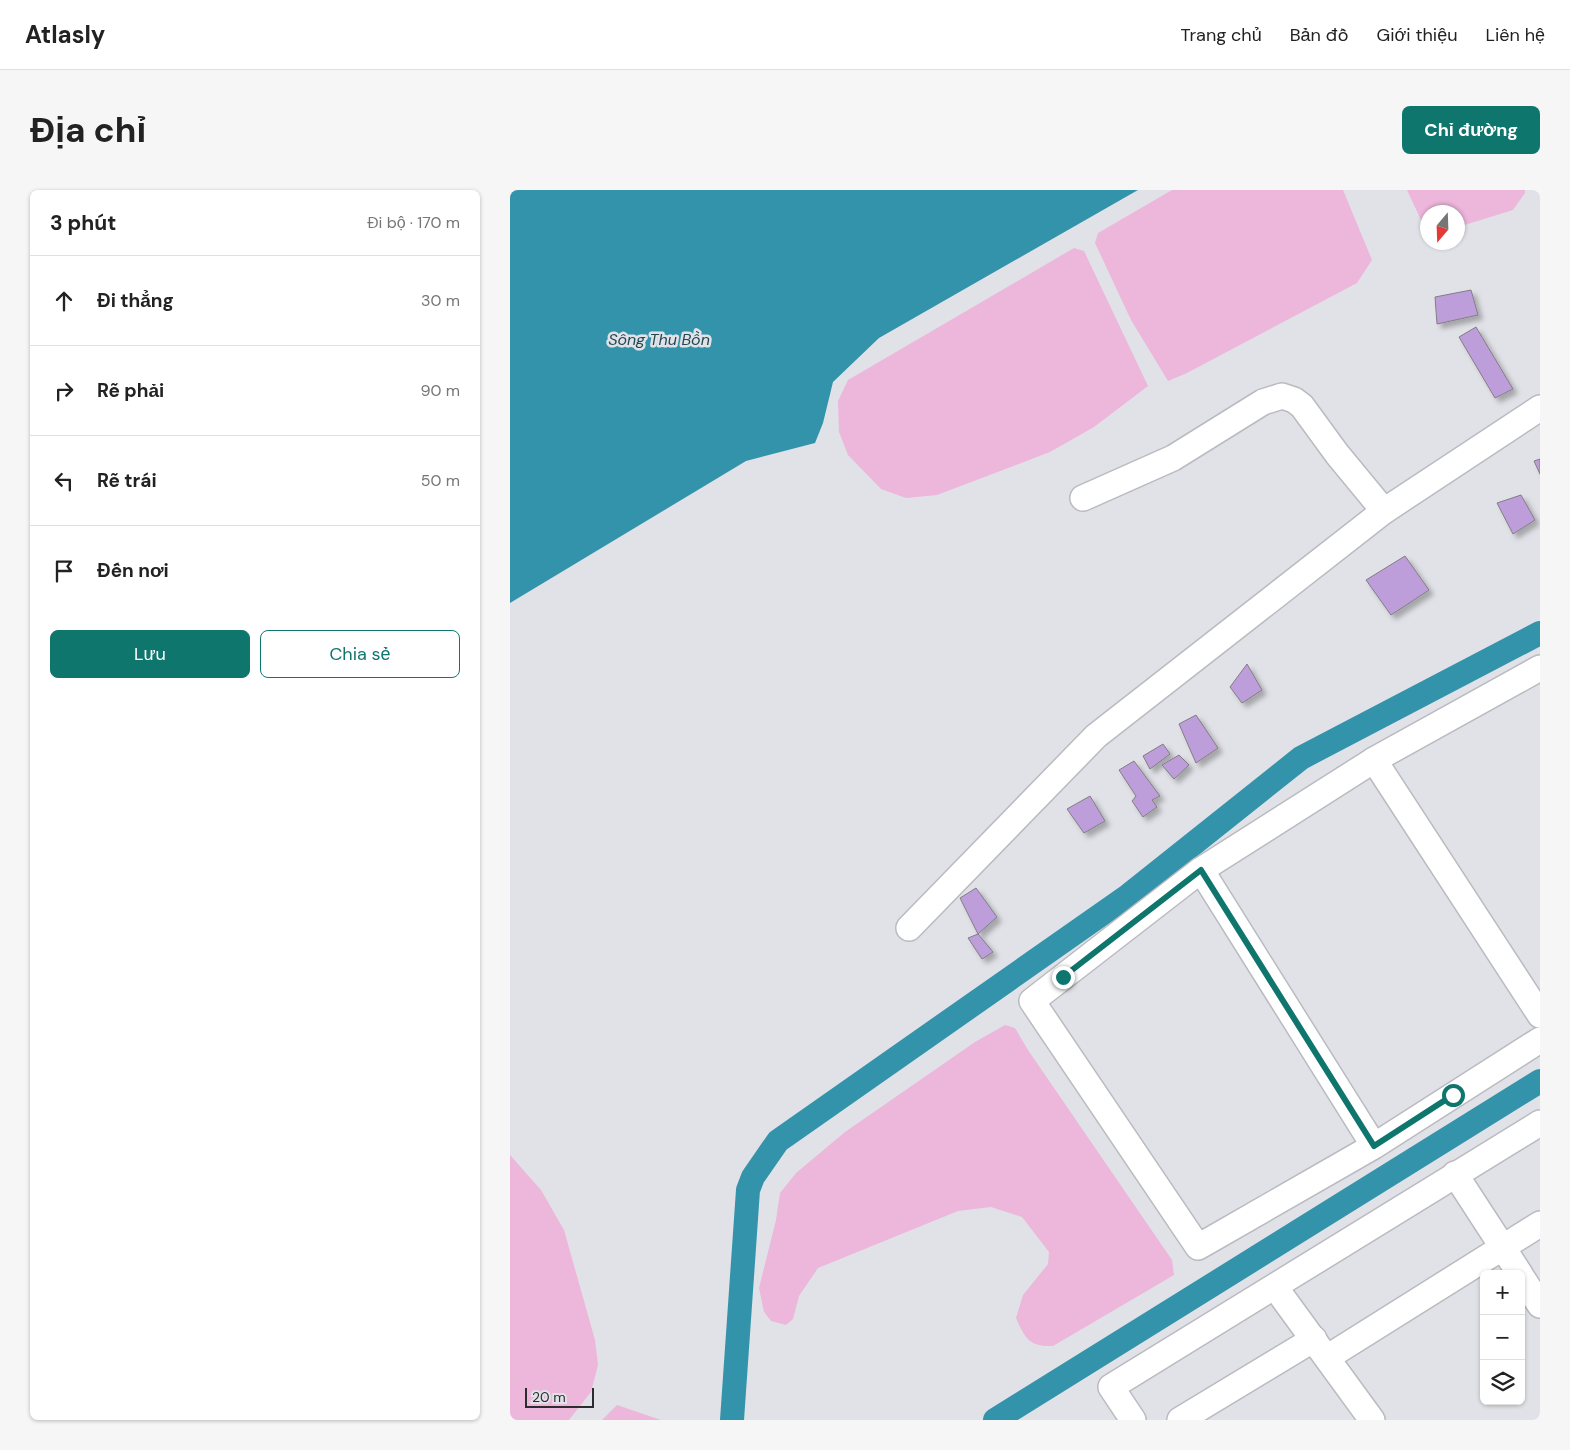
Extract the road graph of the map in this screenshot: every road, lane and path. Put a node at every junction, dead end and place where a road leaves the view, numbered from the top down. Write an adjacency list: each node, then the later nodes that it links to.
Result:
1 (1540, 408): 3 (street)
2 (1083, 498): 3 (street)
3 (1384, 511): 7 (street)
4 (1540, 668): 5 (street)
5 (1374, 760): 6 (street); 8 (street)
6 (1201, 870): 11 (street); 11 (street)
7 (909, 928)
8 (1540, 1015)
9 (1540, 1040): 11 (street)
10 (1540, 1123): 12 (street)
11 (1374, 1146)
12 (1455, 1174): 14 (street); 17 (street)
13 (1540, 1224): 14 (street)
14 (1502, 1247): 15 (street); 19 (street)
15 (1517, 1270)
16 (1525, 1282): 18 (street)
17 (1275, 1287): 19 (street); 20 (street)
18 (1540, 1305)
19 (1321, 1348): 21 (street); 22 (street)
20 (1133, 1420)
21 (1180, 1420)
22 (1372, 1420)

